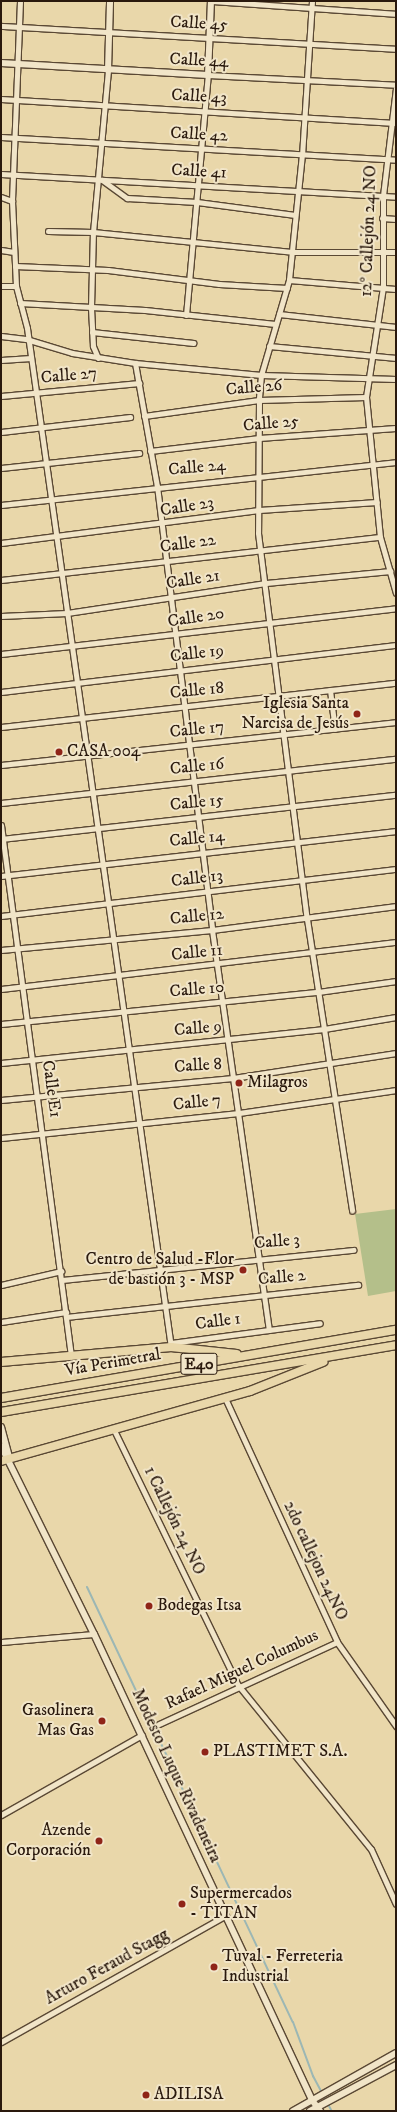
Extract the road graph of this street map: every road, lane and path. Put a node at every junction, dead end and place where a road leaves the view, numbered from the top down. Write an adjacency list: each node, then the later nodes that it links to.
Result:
1 (20, 1): 8 (street)
2 (110, 1): 9 (street)
3 (211, 1): 5 (street); 10 (street)
4 (312, 1): 5 (street)
5 (312, 8): 6 (street); 11 (street)
6 (396, 14)
7 (1, 26): 8 (street, Calle 45)
8 (19, 26): 9 (street, Calle 45); 14 (street)
9 (109, 34): 10 (street, Calle 45); 15 (street)
10 (209, 38): 11 (street, Calle 45); 16 (street)
11 (309, 45): 12 (street, Calle 45); 17 (street)
12 (396, 49)
13 (1, 64): 14 (street, Calle 44)
14 (16, 65): 15 (street, Calle 44); 20 (street)
15 (108, 70): 16 (street, Calle 44); 21 (street)
16 (208, 75): 17 (street, Calle 44); 22 (street)
17 (307, 80): 18 (street, Calle 44); 23 (street)
18 (396, 86): 24 (street, 12° Callejón 24 NO)
19 (1, 99): 20 (street, Calle 43)
20 (16, 100): 21 (street, Calle 43); 26 (street)
21 (103, 106): 22 (street, Calle 43); 27 (street)
22 (204, 111): 23 (street, Calle 43); 28 (street)
23 (304, 116): 24 (street, Calle 43); 29 (street)
24 (395, 123): 30 (street, 12° Callejón 24 NO)
25 (1, 137): 26 (street, Calle 42)
26 (15, 137): 27 (street, Calle 42); 33 (street)
27 (100, 143): 28 (street, Calle 42); 34 (street)
28 (200, 150): 29 (street, Calle 42); 35 (street)
29 (302, 154): 30 (street, Calle 42); 36 (street)
30 (386, 158): 31 (street, Calle 42); 37 (street, 12° Callejón 24 NO)
31 (396, 160)
32 (1, 174): 33 (street, Calle 41)
33 (15, 175): 34 (street, Calle 41); 40 (street)
34 (99, 180): 35 (street, Calle 41); 41 (street); 46 (street)
35 (197, 186): 36 (street, Calle 41); 41 (street)
36 (298, 191): 37 (street, Calle 41); 42 (street)
37 (383, 196): 39 (street, Calle 41); 43 (street, 12° Callejón 24 NO)
38 (1, 197): 40 (street)
39 (396, 197)
40 (12, 201): 50 (street)
41 (196, 202): 42 (street); 47 (street)
42 (295, 215): 51 (street)
43 (382, 218): 44 (street); 49 (street, 12° Callejón 24 NO)
44 (396, 219)
45 (48, 231): 46 (street)
46 (93, 232): 47 (street); 54 (street)
47 (193, 242): 51 (street); 55 (street)
48 (1, 250): 50 (street)
49 (383, 250): 51 (street); 52 (street); 59 (street, 12° Callejón 24 NO)
50 (14, 252): 53 (street)
51 (292, 252): 56 (street)
52 (396, 252)
53 (15, 266): 54 (street); 58 (street)
54 (92, 269): 55 (street); 63 (street)
55 (188, 280): 60 (street); 65 (street)
56 (289, 280): 59 (street); 60 (street)
57 (1, 286): 58 (street)
58 (16, 286): 62 (street)
59 (383, 287): 61 (street); 67 (street, 12° Callejón 24 NO)
60 (287, 288): 64 (street)
61 (396, 289)
62 (20, 303): 63 (street); 71 (street)
63 (91, 307): 65 (street); 69 (street)
64 (279, 314): 66 (street); 67 (street)
65 (186, 315): 66 (street)
66 (275, 324): 73 (street)
67 (378, 326): 68 (street); 74 (street, 12° Callejón 24 NO)
68 (396, 328)
69 (92, 332): 72 (street); 76 (street)
70 (1, 336): 71 (street)
71 (26, 339): 75 (street); 76 (street)
72 (193, 343)
73 (269, 346): 74 (street); 80 (street)
74 (375, 356): 77 (street); 81 (street, 12° Callejón 24 NO)
75 (31, 358): 78 (street); 84 (street)
76 (98, 358): 79 (street)
77 (396, 358)
78 (1, 360)
79 (135, 363): 80 (street); 83 (street)
80 (261, 375): 81 (street); 87 (street)
81 (368, 375): 82 (street); 86 (street, 12° Callejón 24 NO)
82 (396, 379)
83 (139, 383): 84 (street, Calle 27); 88 (street)
84 (36, 393): 85 (street, Calle 27); 90 (street)
85 (1, 396)
86 (366, 396): 87 (street, Calle 26); 92 (street, 12° Callejón 24 NO)
87 (259, 400): 88 (street, Calle 26); 94 (street)
88 (144, 416): 95 (street)
89 (130, 417): 90 (street)
90 (41, 427): 93 (street); 98 (street)
91 (396, 428): 92 (street, Calle 25)
92 (370, 430): 94 (street, Calle 25); 99 (street, 12° Callejón 24 NO)
93 (1, 432)
94 (259, 438): 95 (street, Calle 25); 101 (street)
95 (150, 451): 102 (street)
96 (139, 453): 98 (street)
97 (396, 462): 99 (street, Calle 24)
98 (46, 465): 100 (street); 103 (street)
99 (373, 466): 101 (street, Calle 24); 104 (street, 12° Callejón 24 NO)
100 (1, 468)
101 (260, 476): 102 (street, Calle 24); 106 (street)
102 (157, 486): 103 (street, Calle 24); 107 (street)
103 (51, 501): 105 (street, Calle 24); 109 (street)
104 (377, 502): 106 (street, Calle 23); 108 (street, 12° Callejón 24 NO)
105 (1, 505)
106 (259, 510): 107 (street, Calle 23); 111 (street)
107 (162, 525): 109 (street, Calle 23); 112 (street)
108 (380, 537): 111 (street, Calle 22); 113 (street, 12° Callejón 24 NO)
109 (56, 538): 110 (street, Calle 23); 114 (street)
110 (1, 543)
111 (260, 548): 112 (street, Calle 22); 116 (street)
112 (166, 562): 114 (street, Calle 22); 118 (street)
113 (390, 571): 116 (street, Calle 21); 117 (street, 12° Callejón 24 NO)
114 (61, 574): 115 (street, Calle 22); 120 (street)
115 (1, 580)
116 (266, 583): 118 (street, Calle 21); 122 (street)
117 (396, 593)
118 (171, 597): 120 (street, Calle 21); 123 (street)
119 (396, 608): 122 (street, Calle 20)
120 (67, 613): 121 (street, Calle 21); 125 (street)
121 (1, 616)
122 (271, 620): 123 (street, Calle 20); 127 (street)
123 (175, 635): 125 (street, Calle 20); 128 (street)
124 (396, 645): 127 (street, Calle 19)
125 (72, 647): 126 (street, Calle 20); 129 (street)
126 (1, 654)
127 (276, 658): 128 (street, Calle 19); 133 (street)
128 (180, 670): 129 (street, Calle 19); 134 (street)
129 (77, 683): 132 (street, Calle 19); 135 (street)
130 (396, 683): 131 (street, Calle 18)
131 (330, 690): 133 (street, Calle 18); 138 (street)
132 (1, 692)
133 (280, 696): 134 (street, Calle 18); 139 (street)
134 (184, 706): 135 (street, Calle 18); 140 (street)
135 (82, 718): 137 (street, Calle 18); 141 (street)
136 (396, 722): 138 (street, Calle 17)
137 (1, 727)
138 (335, 729): 139 (street, Calle 17)
139 (284, 734): 140 (street, Calle 17); 144 (street)
140 (189, 745): 141 (street, Calle 17); 145 (street)
141 (87, 756): 143 (street, Calle 17); 146 (street)
142 (396, 759): 144 (street, Calle 16)
143 (1, 765)
144 (288, 771): 145 (street, Calle 16); 149 (street)
145 (193, 781): 146 (street, Calle 16); 150 (street)
146 (92, 793): 148 (street, Calle 16); 152 (street)
147 (396, 795): 149 (street, Calle 15)
148 (1, 803)
149 (292, 807): 150 (street, Calle 15); 155 (street)
150 (198, 817): 152 (street, Calle 15); 156 (street)
151 (1, 825): 154 (street, Calle E1)
152 (97, 828): 154 (street, Calle 15); 157 (street)
153 (396, 831): 155 (street, Calle 14)
154 (2, 839): 159 (street, Calle E1)
155 (297, 842): 156 (street, Calle 14); 161 (street)
156 (202, 853): 157 (street, Calle 14); 162 (street)
157 (102, 864): 159 (street, Calle 14); 163 (street)
158 (396, 868): 161 (street, Calle 13)
159 (8, 875): 160 (street, Calle 14); 165 (street, Calle E1)
160 (1, 876)
161 (302, 880): 162 (street, Calle 13); 167 (street)
162 (207, 891): 163 (street, Calle 13); 168 (street)
163 (108, 903): 165 (street, Calle 13); 169 (street)
164 (396, 906): 167 (street, Calle 12)
165 (14, 914): 166 (street, Calle 13); 171 (street, Calle E1)
166 (1, 916)
167 (307, 919): 168 (street, Calle 12); 173 (street)
168 (212, 930): 169 (street, Calle 12); 174 (street)
169 (113, 940): 171 (street, Calle 12); 175 (street)
170 (396, 942): 173 (street, Calle 11)
171 (18, 948): 172 (street, Calle 12); 177 (street, Calle E1)
172 (1, 950)
173 (313, 955): 174 (street, Calle 11); 179 (street)
174 (217, 965): 175 (street, Calle 11); 180 (street)
175 (118, 975): 177 (street, Calle 11); 181 (street)
176 (396, 981): 179 (street, Calle 10)
177 (23, 986): 178 (street, Calle 11); 183 (street, Calle E1)
178 (1, 989)
179 (318, 992): 180 (street, Calle 10); 185 (street)
180 (222, 1002): 181 (street, Calle 10); 186 (street)
181 (124, 1011): 183 (street, Calle 10); 187 (street)
182 (396, 1017): 185 (street, Calle 9)
183 (28, 1020): 184 (street, Calle 10); 189 (street, Calle E1)
184 (1, 1024)
185 (324, 1029): 186 (street, Calle 9); 191 (street)
186 (228, 1040): 187 (street, Calle 9); 192 (street)
187 (129, 1048): 189 (street, Calle 9); 193 (street)
188 (396, 1053): 191 (street, Calle 8)
189 (33, 1059): 190 (street, Calle 9); 195 (street, Calle E1)
190 (1, 1063)
191 (330, 1064): 192 (street, Calle 8); 197 (street)
192 (233, 1078): 193 (street, Calle 8); 198 (street)
193 (134, 1085): 195 (street, Calle 8); 199 (street)
194 (396, 1090): 197 (street, Calle 7)
195 (38, 1096): 196 (street, Calle 8); 200 (street, Calle E1)
196 (1, 1100)
197 (335, 1100): 198 (street, Calle 7); 202 (street)
198 (239, 1113): 199 (street, Calle 7); 204 (street)
199 (140, 1122): 200 (street, Calle 7); 205 (street)
200 (43, 1132): 201 (street, Calle 7); 206 (street, Calle E1)
201 (1, 1138)
202 (352, 1211)
203 (352, 1250): 204 (street, Calle 3)
204 (259, 1257): 205 (street, Calle 3); 210 (street)
205 (161, 1268): 207 (street, Calle 3); 211 (street)
206 (61, 1271): 207 (street, Calle E1); 208 (street)
207 (62, 1280): 212 (street, Calle E1)
208 (1, 1285)
209 (358, 1285): 210 (street, Calle 2)
210 (264, 1293): 211 (street, Calle 2); 215 (street)
211 (165, 1305): 212 (street, Calle 2); 217 (street)
212 (66, 1314): 213 (street, Calle 2); 219 (street, Calle E1)
213 (1, 1322)
214 (320, 1323): 215 (street, Calle 1)
215 (269, 1330): 217 (street, Calle 1)
216 (396, 1330): 220 (highway, Vía Perimetral / E40)
217 (171, 1345): 219 (highway); 220 (highway)
218 (396, 1345): 221 (highway, Vía Perimetral / E40)
219 (71, 1356): 222 (highway)
220 (247, 1356): 223 (highway, Vía Perimetral / E40)
221 (337, 1356): 224 (highway); 225 (highway, Vía Perimetral / E40)
222 (1, 1362)
223 (1, 1398)
224 (225, 1398): 227 (highway); 233 (street, 2do callejon 24NO)
225 (1, 1412)
226 (1, 1427): 229 (street, Modesto Luque Rivadeneira)
227 (113, 1428): 229 (highway); 234 (street, 1 Callejón 24 NO)
228 (1, 1446): 229 (street, Modesto Luque Rivadeneira)
229 (10, 1458): 230 (highway); 231 (street, Modesto Luque Rivadeneira)
230 (1, 1461)
231 (94, 1634): 232 (street); 237 (street, Modesto Luque Rivadeneira)
232 (1, 1642)
233 (337, 1642): 234 (street, Rafael Miguel Columbus); 236 (street, 2do callejon 24NO)
234 (238, 1685): 235 (street, Rafael Miguel Columbus); 239 (street, 1 Callejón 24 NO)
235 (159, 1724)
236 (396, 1726)
237 (142, 1735): 238 (street); 240 (street, Modesto Luque Rivadeneira)
238 (1, 1815)
239 (396, 1904)
240 (226, 1915): 241 (street, Arturo Feraud Stagg); 244 (street, Modesto Luque Rivadeneira)
241 (1, 2042)
242 (396, 2053): 244 (street)
243 (396, 2065): 245 (street)
244 (312, 2100): 245 (street, Modesto Luque Rivadeneira); 246 (street)
245 (315, 2110)
246 (293, 2111)

